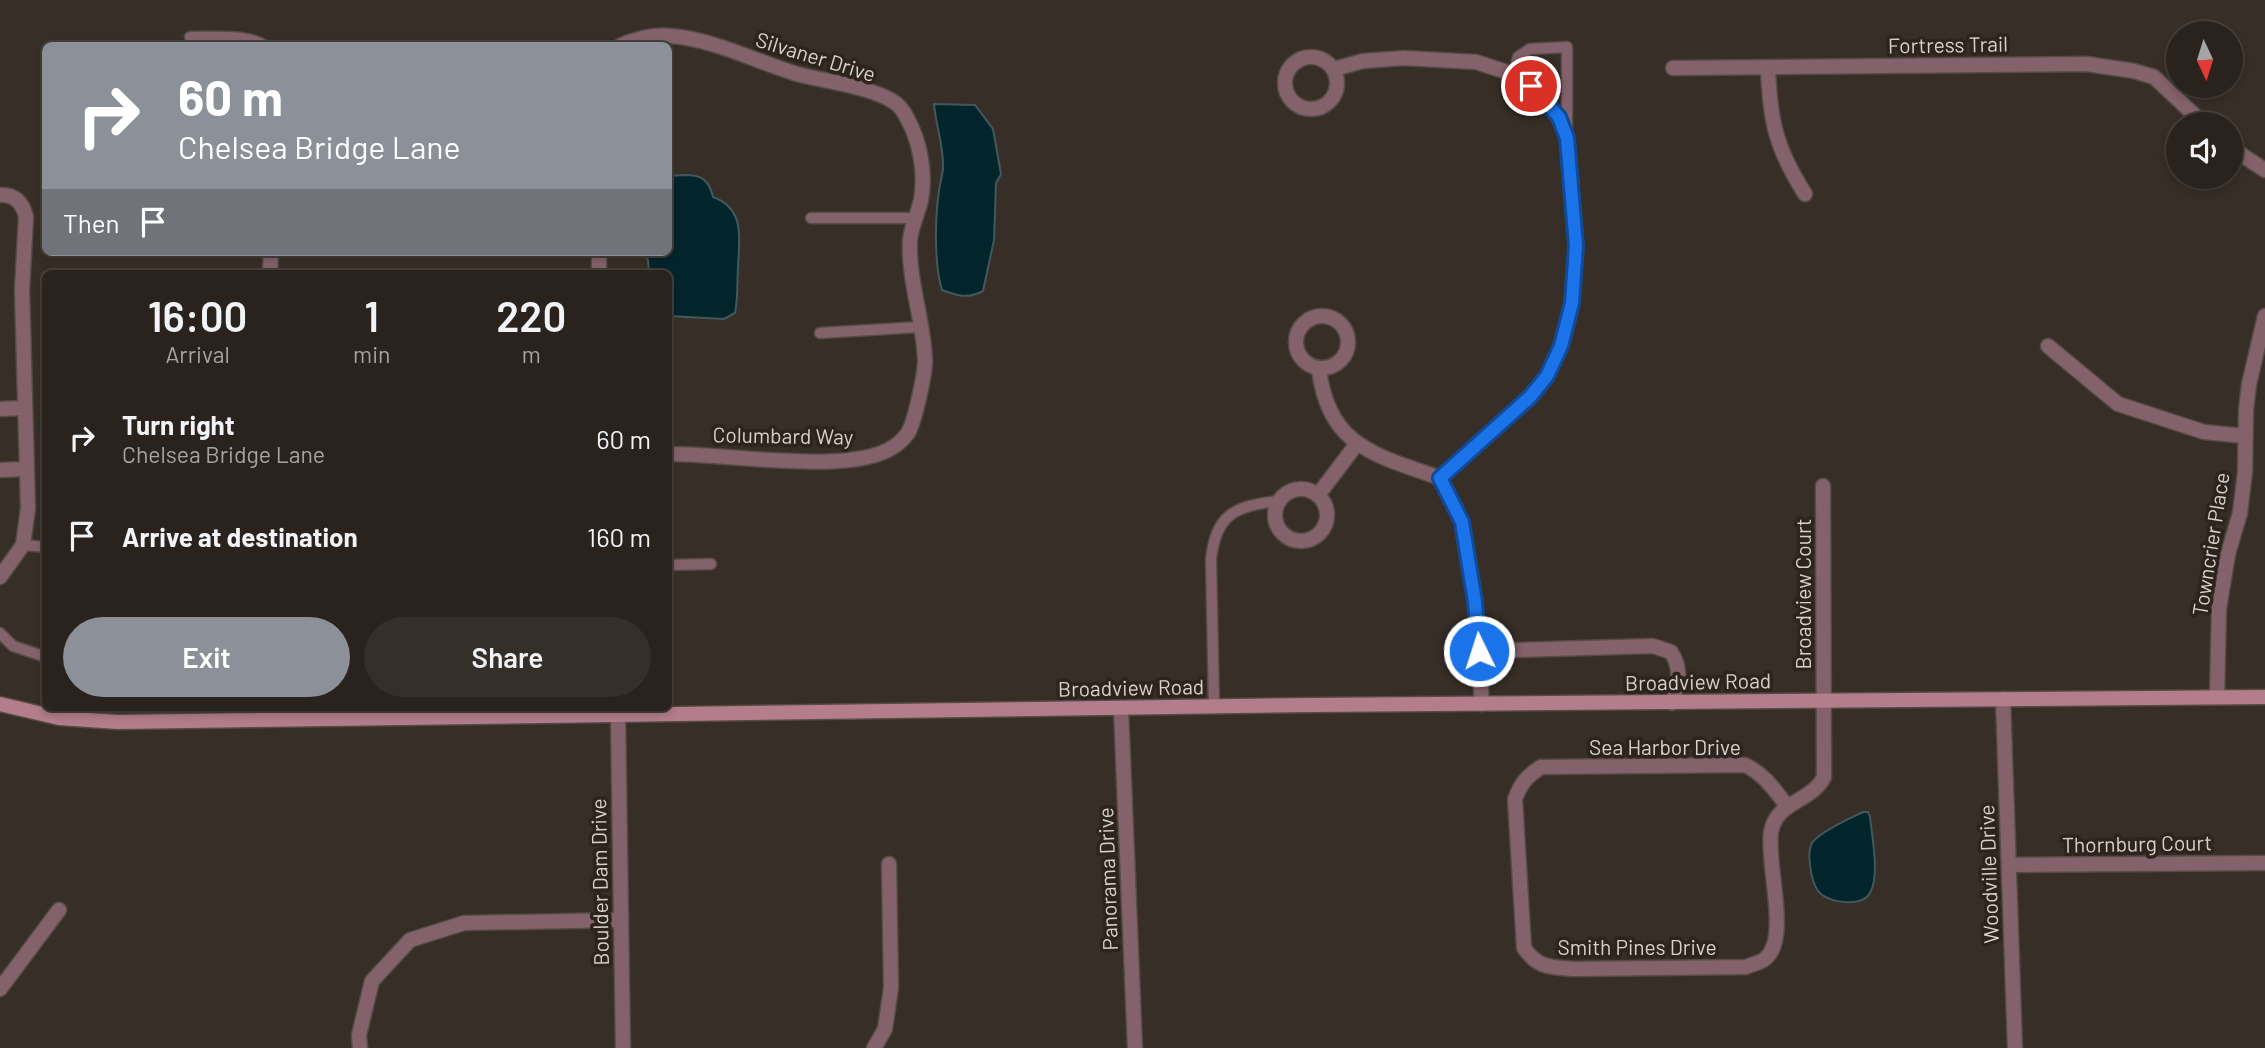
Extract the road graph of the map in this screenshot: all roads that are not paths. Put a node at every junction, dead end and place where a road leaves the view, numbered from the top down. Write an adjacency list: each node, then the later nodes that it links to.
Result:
1 (190, 37): 2 (lane)
2 (261, 42)
3 (633, 42): 15 (street, Silvaner Drive)
4 (1673, 68): 5 (street, Fortress Trail)
5 (1768, 68): 8 (street, Fortress Trail); 12 (street)
6 (1334, 69): 7 (street)
7 (1513, 74): 9 (street); 9 (lane)
8 (2191, 112)
9 (1567, 138): 29 (street)
10 (2243, 156): 11 (street)
11 (2265, 170)
12 (1805, 194)
13 (0, 195): 21 (street)
14 (811, 218): 15 (lane)
15 (915, 218): 17 (street, Silvaner Drive)
16 (2265, 316): 24 (street, Towncrier Place)
17 (920, 327): 18 (lane); 23 (street, Silvaner Drive)
18 (821, 333)
19 (2048, 346): 24 (street)
20 (1319, 369): 25 (street)
21 (24, 408): 22 (street); 27 (street)
22 (0, 409)
23 (916, 411): 26 (street, Columbard Way)
24 (2245, 436): 41 (street, Towncrier Place)
25 (1356, 445): 29 (street); 31 (street)
26 (672, 454)
27 (26, 469): 28 (street); 33 (street)
28 (0, 470)
29 (1440, 478): 39 (street)
30 (1823, 486): 44 (street, Broadview Court)
31 (1318, 495): 32 (street); 32 (street)
32 (1278, 501): 48 (lane)
33 (23, 545): 34 (lane); 37 (street)
34 (42, 547)
35 (711, 564): 36 (lane)
36 (672, 565)
37 (0, 577)
38 (0, 633): 40 (lane)
39 (1479, 651): 45 (street); 47 (street)
40 (42, 656)
41 (2217, 697): 42 (street, Broadview Road); 43 (street, Broadview Road)
42 (2265, 697)
43 (2003, 699): 44 (street, Broadview Road); 56 (street, Woodville Drive)
44 (1824, 701): 45 (street, Broadview Road); 53 (street, Broadview Court)
45 (1672, 703): 47 (street, Broadview Road)
46 (0, 704): 50 (street, Broadview Road)
47 (1482, 704): 48 (street, Broadview Road)
48 (1214, 707): 49 (street, Broadview Road)
49 (1122, 709): 51 (street, Broadview Road); 63 (street, Panorama Drive)
50 (471, 712): 51 (street, Broadview Road)
51 (618, 716): 58 (street, Boulder Dam Drive)
52 (1528, 776): 53 (street, Sea Harbor Drive); 53 (street, Smith Pines Drive)
53 (1787, 806)
54 (2265, 863): 56 (street, Thornburg Court)
55 (889, 864): 62 (street)
56 (2009, 865): 64 (street, Woodville Drive)
57 (59, 910): 59 (street)
58 (621, 920): 60 (street); 61 (street, Boulder Dam Drive)
59 (0, 989)
60 (360, 1048)
61 (623, 1048)
62 (874, 1048)
63 (1135, 1048)
64 (2015, 1048)

